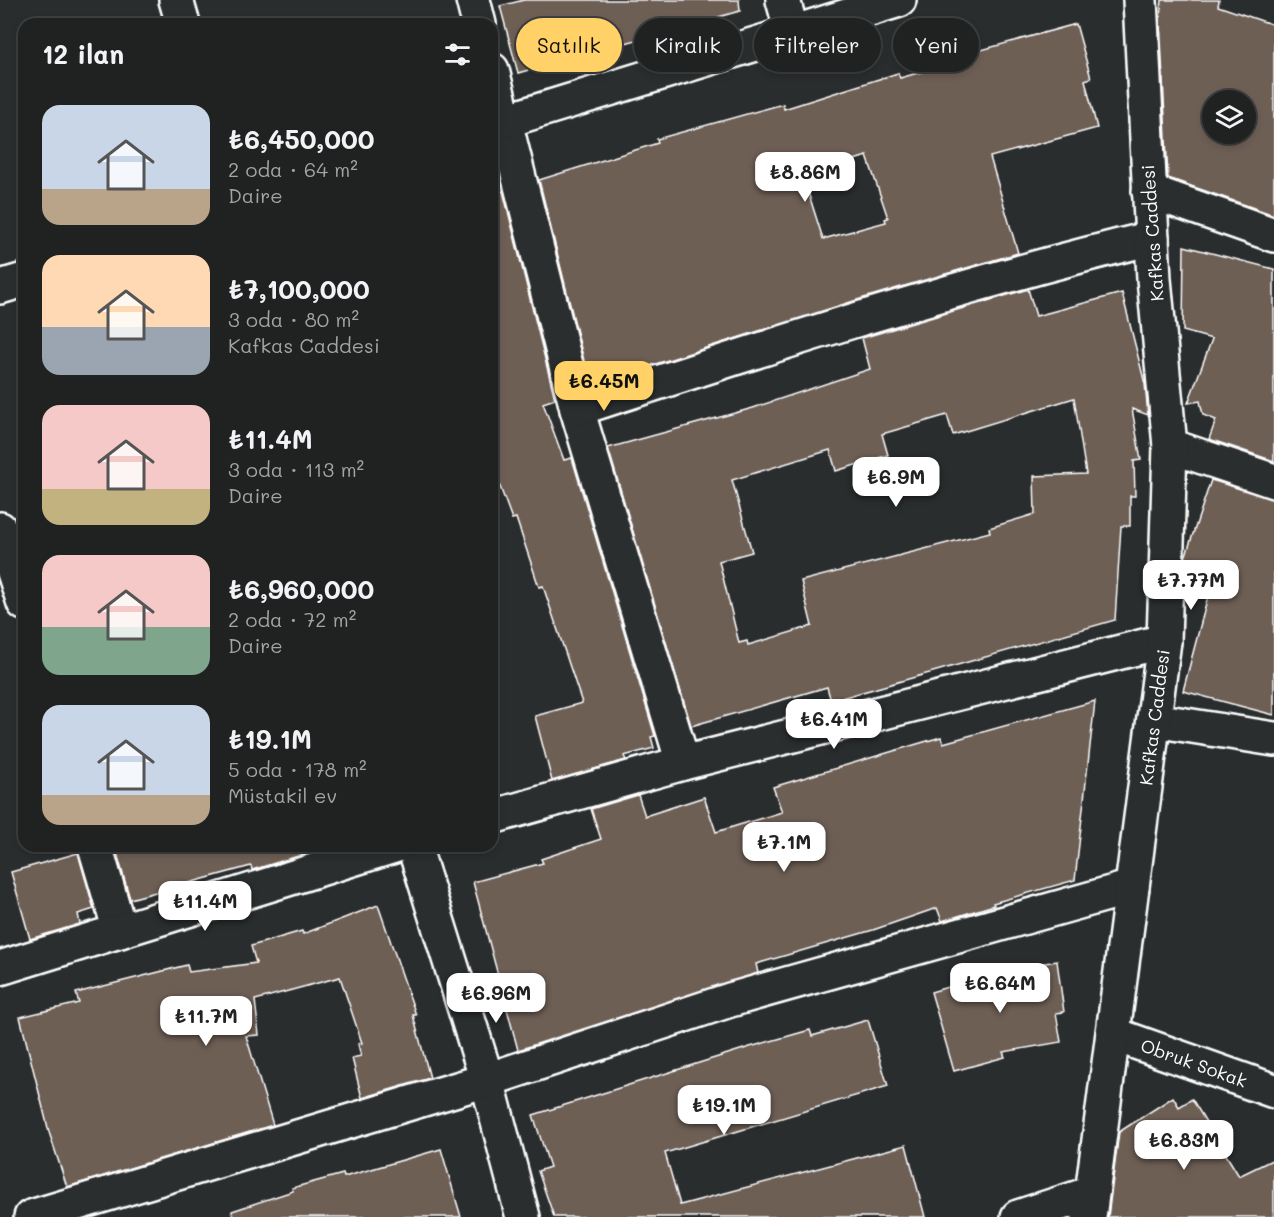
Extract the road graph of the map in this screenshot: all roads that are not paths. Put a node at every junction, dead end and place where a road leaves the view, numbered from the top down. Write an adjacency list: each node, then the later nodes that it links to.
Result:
1 (176, 0): 6 (street)
2 (473, 0): 7 (street)
3 (783, 0): 8 (street)
4 (899, 0): 9 (street)
5 (1140, 0): 12 (street, Kafkas Caddesi)
6 (181, 18)
7 (478, 18)
8 (788, 18)
9 (839, 18)
10 (754, 44): 11 (street)
11 (499, 123): 17 (street)
12 (1149, 191): 13 (street); 14 (street, Kafkas Caddesi)
13 (1274, 235)
14 (1152, 238): 17 (street); 18 (street, Kafkas Caddesi)
15 (18, 282): 16 (street)
16 (0, 287)
17 (577, 409): 25 (street)
18 (1170, 446): 19 (street); 22 (street, Kafkas Caddesi)
19 (1274, 481)
20 (0, 529): 21 (street)
21 (18, 584)
22 (1164, 641): 23 (street, Kafkas Caddesi); 25 (street)
23 (1154, 720): 24 (street); 30 (street, Kafkas Caddesi)
24 (1274, 739)
25 (683, 763): 26 (street)
26 (498, 816)
27 (97, 852): 31 (street)
28 (375, 852): 31 (street)
29 (416, 852): 34 (street)
30 (1132, 887): 33 (street, Kafkas Caddesi); 34 (street)
31 (120, 931): 32 (street)
32 (0, 968)
33 (1113, 1034): 35 (street, Obruk Sokak); 36 (street, Kafkas Caddesi)
34 (487, 1080): 37 (street); 38 (street)
35 (1274, 1091)
36 (1090, 1205): 39 (street)
37 (31, 1217)
38 (523, 1217)
39 (1017, 1217)

